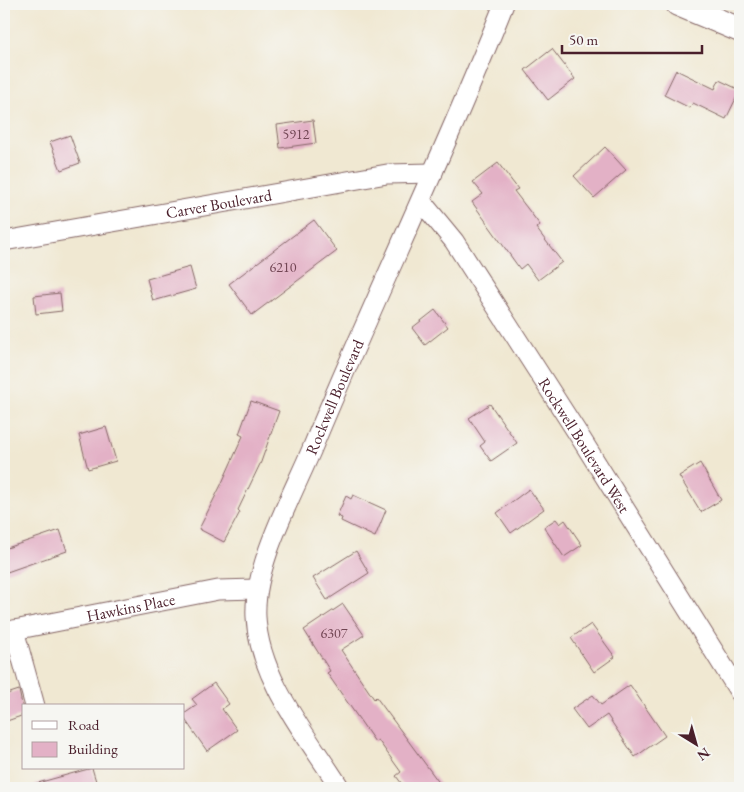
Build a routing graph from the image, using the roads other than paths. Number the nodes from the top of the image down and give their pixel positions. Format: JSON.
{"nodes":[{"id":1,"x":504,"y":4,"type":"edge"},
{"id":2,"x":678,"y":4,"type":"edge"},
{"id":3,"x":740,"y":30,"type":"edge"},
{"id":4,"x":433,"y":173,"type":"junction"},
{"id":5,"x":421,"y":201,"type":"junction"},
{"id":6,"x":4,"y":241,"type":"edge"},
{"id":7,"x":257,"y":589,"type":"junction"},
{"id":8,"x":9,"y":631,"type":"edge"},
{"id":9,"x":740,"y":694,"type":"edge"},
{"id":10,"x":34,"y":704,"type":"edge"},
{"id":11,"x":340,"y":788,"type":"edge"}],
"edges":[{"from":1,"to":4,"type":"street","name":"Rockwell Boulevard"},
{"from":2,"to":3,"type":"main road"},
{"from":4,"to":5,"type":"street","name":"Rockwell Boulevard"},
{"from":4,"to":6,"type":"street","name":"Carver Boulevard"},
{"from":5,"to":7,"type":"street","name":"Rockwell Boulevard"},
{"from":5,"to":9,"type":"street","name":"Rockwell Boulevard West"},
{"from":7,"to":8,"type":"street","name":"Hawkins Place"},
{"from":7,"to":11,"type":"street","name":"Rockwell Boulevard"},
{"from":8,"to":10,"type":"street"}]}
